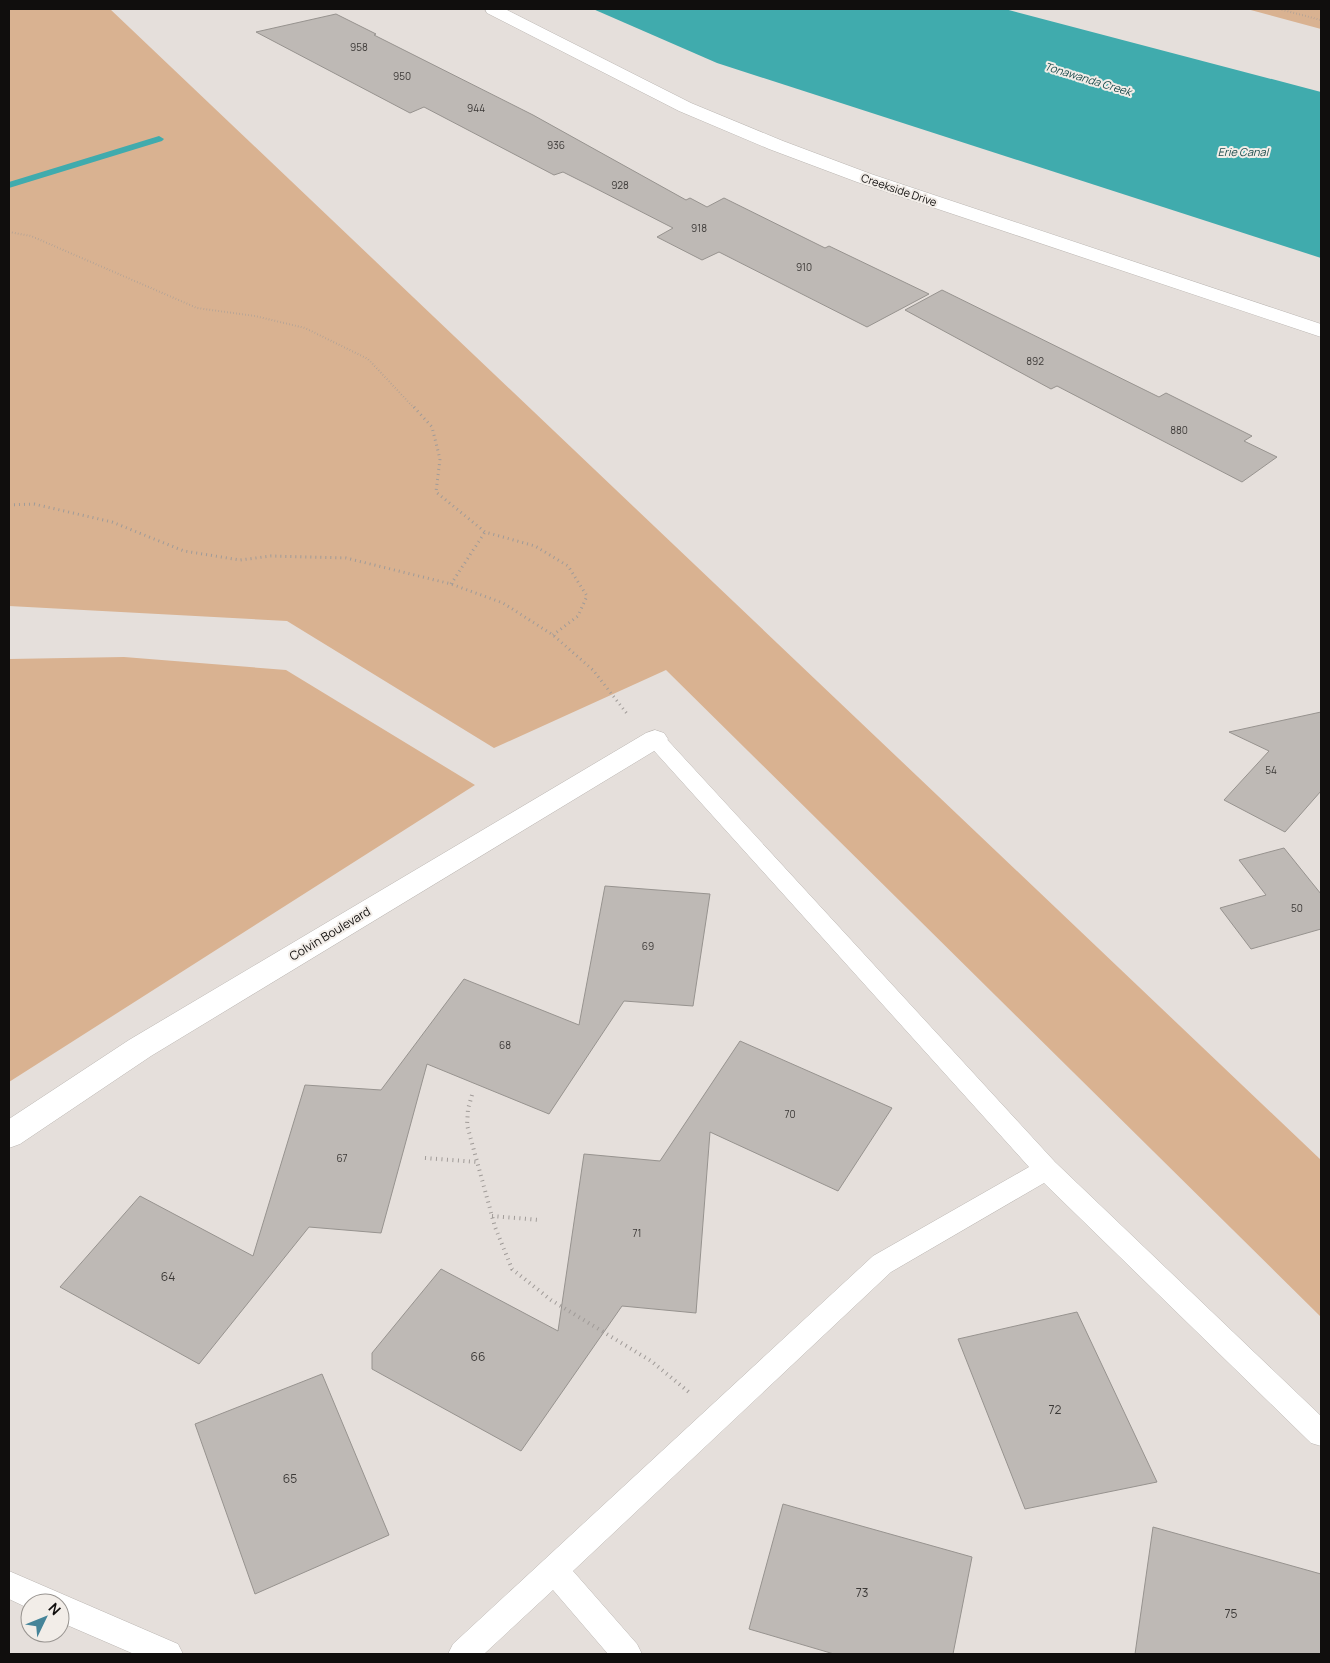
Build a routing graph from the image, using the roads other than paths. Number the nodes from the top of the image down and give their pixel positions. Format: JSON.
{"nodes":[{"id":1,"x":493,"y":9,"type":"edge"},
{"id":2,"x":1321,"y":332,"type":"edge"},
{"id":3,"x":655,"y":739,"type":"joint"},
{"id":4,"x":9,"y":1135,"type":"edge"},
{"id":5,"x":1046,"y":1169,"type":"junction"},
{"id":6,"x":1321,"y":1434,"type":"edge"},
{"id":7,"x":554,"y":1570,"type":"junction"},
{"id":8,"x":9,"y":1586,"type":"edge"},
{"id":9,"x":25,"y":1593,"type":"edge"},
{"id":10,"x":70,"y":1612,"type":"edge"},
{"id":11,"x":168,"y":1654,"type":"edge"},
{"id":12,"x":463,"y":1654,"type":"edge"},
{"id":13,"x":627,"y":1654,"type":"edge"}],
"edges":[{"from":1,"to":2,"type":"street","name":"Creekside Drive"},
{"from":3,"to":4,"type":"street","name":"Colvin Boulevard"},
{"from":3,"to":5,"type":"lane"},
{"from":5,"to":6,"type":"lane"},
{"from":5,"to":7,"type":"lane"},
{"from":7,"to":12,"type":"lane"},
{"from":7,"to":13,"type":"lane"},
{"from":8,"to":9,"type":"lane"},
{"from":10,"to":11,"type":"lane"}]}
